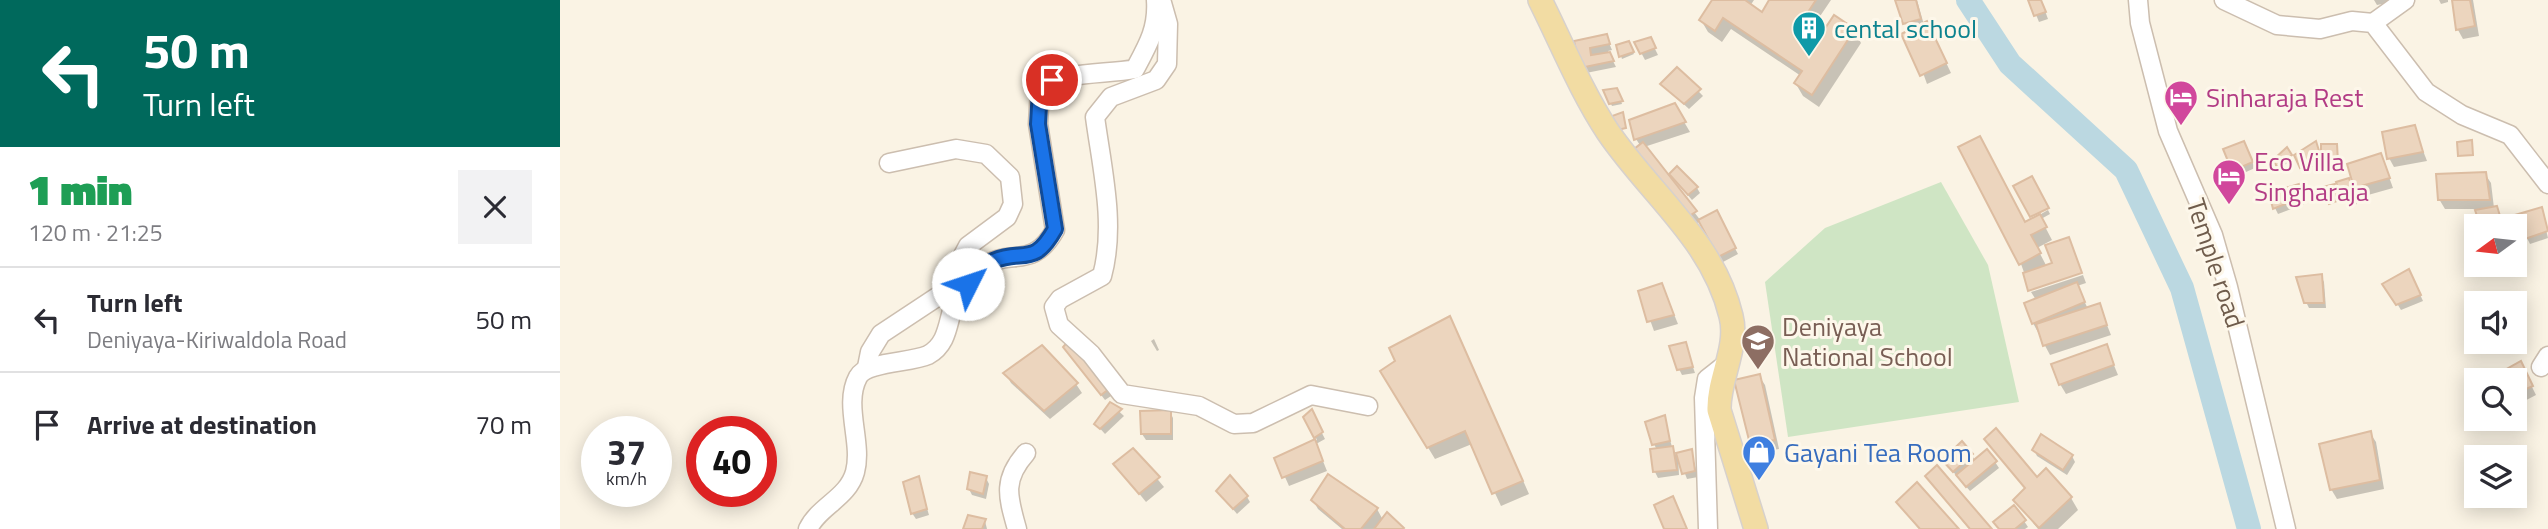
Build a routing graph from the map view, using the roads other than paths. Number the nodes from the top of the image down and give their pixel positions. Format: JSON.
{"nodes":[{"id":1,"x":1158,"y":0,"type":"edge"},
{"id":2,"x":1540,"y":0,"type":"edge"},
{"id":3,"x":2138,"y":0,"type":"edge"},
{"id":4,"x":2224,"y":0,"type":"edge"},
{"id":5,"x":2405,"y":0,"type":"edge"},
{"id":6,"x":2373,"y":23,"type":"junction"},
{"id":7,"x":889,"y":163,"type":"dead end"},
{"id":8,"x":2548,"y":184,"type":"edge"},
{"id":9,"x":1726,"y":364,"type":"junction"},
{"id":10,"x":867,"y":368,"type":"junction"},
{"id":11,"x":1368,"y":406,"type":"dead end"},
{"id":12,"x":1026,"y":453,"type":"dead end"},
{"id":13,"x":808,"y":529,"type":"edge"},
{"id":14,"x":1017,"y":529,"type":"edge"},
{"id":15,"x":1709,"y":529,"type":"edge"},
{"id":16,"x":1756,"y":529,"type":"edge"},
{"id":17,"x":2286,"y":529,"type":"edge"}],
"edges":[{"from":1,"to":10,"type":"street"},
{"from":1,"to":11,"type":"street"},
{"from":2,"to":9,"type":"main road"},
{"from":3,"to":17,"type":"street","name":"Temple road"},
{"from":4,"to":6,"type":"street"},
{"from":5,"to":6,"type":"street"},
{"from":6,"to":8,"type":"street"},
{"from":7,"to":10,"type":"street"},
{"from":9,"to":15,"type":"street"},
{"from":9,"to":16,"type":"main road"},
{"from":10,"to":13,"type":"street"},
{"from":12,"to":14,"type":"street"}]}
